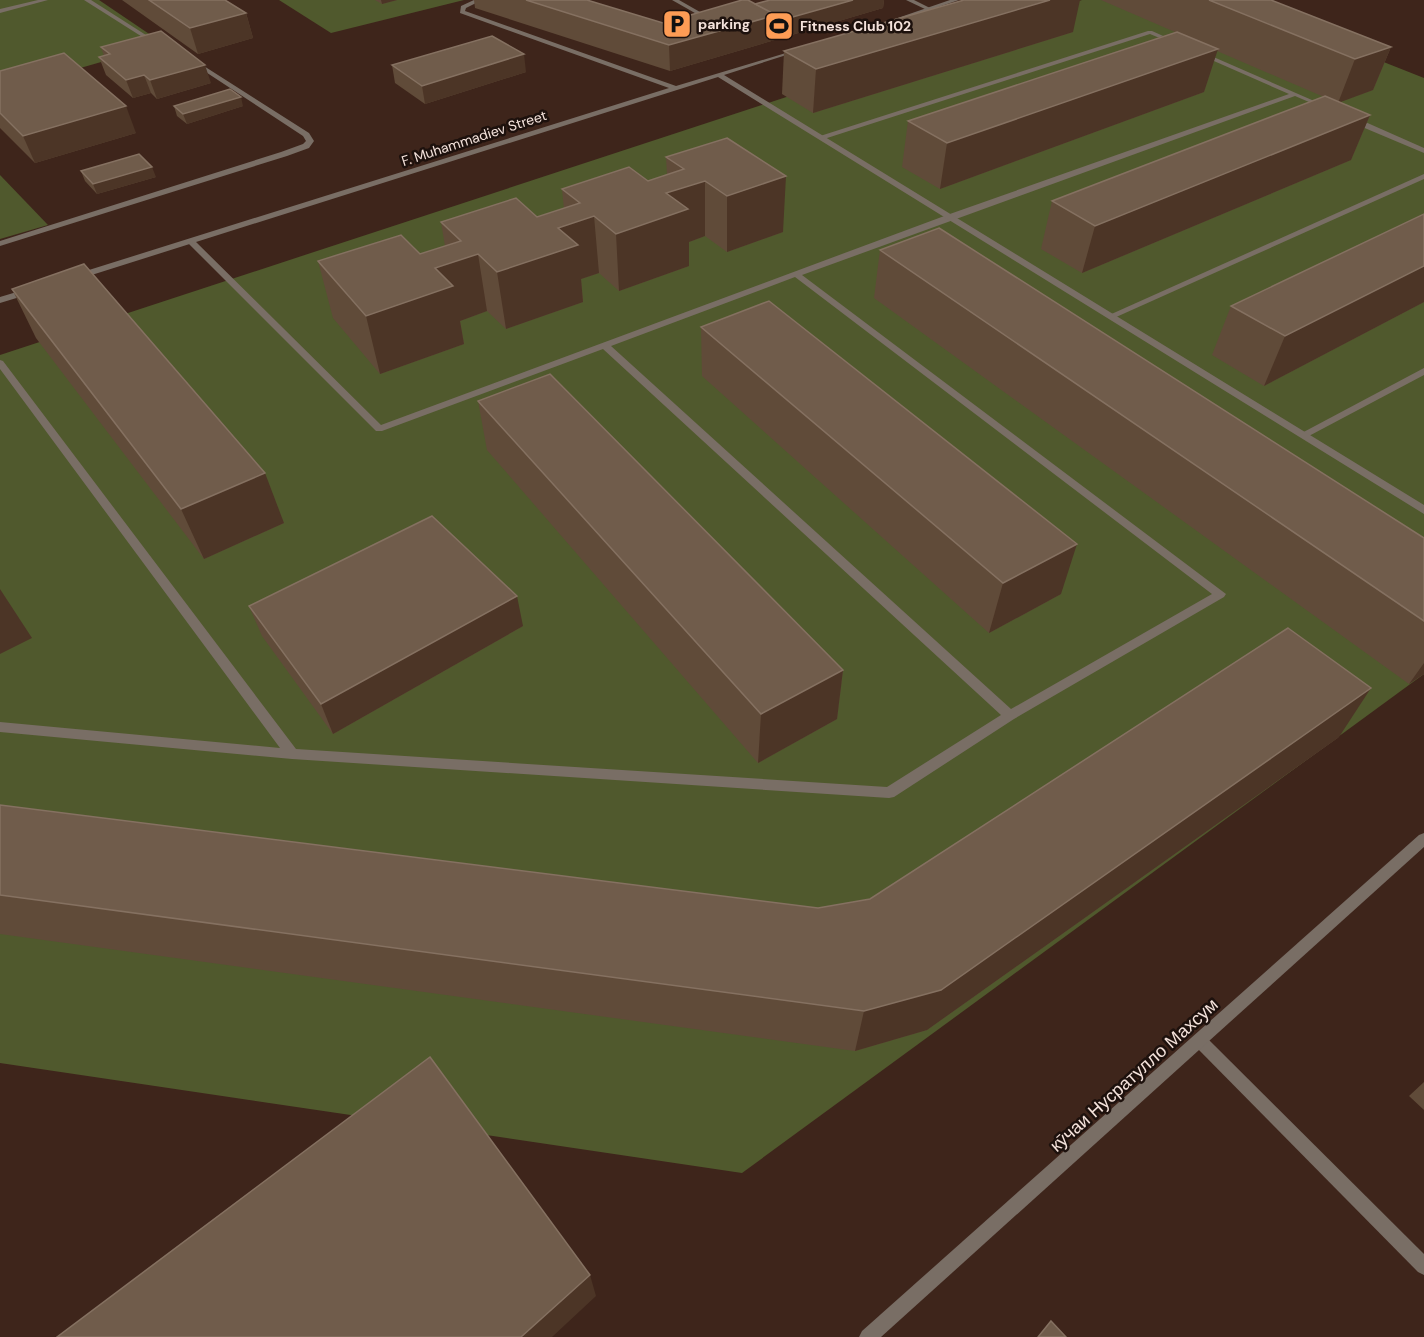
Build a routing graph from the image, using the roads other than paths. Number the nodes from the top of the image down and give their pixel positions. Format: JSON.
{"nodes":[{"id":1,"x":45,"y":0,"type":"edge"},
{"id":2,"x":87,"y":0,"type":"edge"},
{"id":3,"x":479,"y":0,"type":"edge"},
{"id":4,"x":675,"y":0,"type":"edge"},
{"id":5,"x":909,"y":0,"type":"edge"},
{"id":6,"x":956,"y":0,"type":"edge"},
{"id":7,"x":929,"y":9,"type":"junction"},
{"id":8,"x":0,"y":11,"type":"edge"},
{"id":9,"x":722,"y":17,"type":"edge"},
{"id":10,"x":711,"y":20,"type":"junction"},
{"id":11,"x":701,"y":22,"type":"edge"},
{"id":12,"x":884,"y":23,"type":"edge"},
{"id":13,"x":1181,"y":45,"type":"edge"},
{"id":14,"x":165,"y":47,"type":"edge"},
{"id":15,"x":807,"y":47,"type":"edge"},
{"id":16,"x":1191,"y":50,"type":"edge"},
{"id":17,"x":187,"y":57,"type":"edge"},
{"id":18,"x":718,"y":74,"type":"junction"},
{"id":19,"x":675,"y":88,"type":"junction"},
{"id":20,"x":1294,"y":94,"type":"junction"},
{"id":21,"x":821,"y":137,"type":"junction"},
{"id":22,"x":1424,"y":151,"type":"edge"},
{"id":23,"x":1424,"y":176,"type":"edge"},
{"id":24,"x":950,"y":217,"type":"junction"},
{"id":25,"x":191,"y":242,"type":"junction"},
{"id":26,"x":0,"y":244,"type":"edge"},
{"id":27,"x":796,"y":274,"type":"junction"},
{"id":28,"x":67,"y":280,"type":"edge"},
{"id":29,"x":34,"y":290,"type":"edge"},
{"id":30,"x":0,"y":300,"type":"edge"},
{"id":31,"x":1111,"y":316,"type":"junction"},
{"id":32,"x":604,"y":345,"type":"junction"},
{"id":33,"x":0,"y":363,"type":"edge"},
{"id":34,"x":1424,"y":371,"type":"edge"},
{"id":35,"x":1303,"y":435,"type":"junction"},
{"id":36,"x":1424,"y":510,"type":"edge"},
{"id":37,"x":1010,"y":716,"type":"junction"},
{"id":38,"x":0,"y":727,"type":"edge"},
{"id":39,"x":292,"y":754,"type":"junction"},
{"id":40,"x":1424,"y":839,"type":"edge"},
{"id":41,"x":1201,"y":1042,"type":"junction"},
{"id":42,"x":1424,"y":1266,"type":"edge"},
{"id":43,"x":868,"y":1337,"type":"edge"}],
"edges":[{"from":1,"to":8,"type":"street"},
{"from":2,"to":14,"type":"street"},
{"from":3,"to":19,"type":"street"},
{"from":4,"to":10,"type":"street"},
{"from":5,"to":7,"type":"street"},
{"from":6,"to":7,"type":"street"},
{"from":7,"to":12,"type":"street"},
{"from":9,"to":10,"type":"street"},
{"from":10,"to":11,"type":"street"},
{"from":13,"to":21,"type":"street"},
{"from":15,"to":18,"type":"street","name":"F. Muhammadiev Street"},
{"from":16,"to":20,"type":"street"},
{"from":17,"to":26,"type":"street"},
{"from":18,"to":19,"type":"street","name":"F. Muhammadiev Street"},
{"from":18,"to":21,"type":"street"},
{"from":19,"to":25,"type":"street","name":"F. Muhammadiev Street"},
{"from":20,"to":22,"type":"street"},
{"from":20,"to":24,"type":"street"},
{"from":21,"to":24,"type":"street"},
{"from":23,"to":31,"type":"street"},
{"from":24,"to":27,"type":"street"},
{"from":24,"to":31,"type":"street"},
{"from":25,"to":28,"type":"street","name":"F. Muhammadiev Street"},
{"from":25,"to":32,"type":"street"},
{"from":27,"to":32,"type":"street"},
{"from":27,"to":37,"type":"street"},
{"from":29,"to":30,"type":"street"},
{"from":31,"to":35,"type":"street"},
{"from":32,"to":37,"type":"street"},
{"from":33,"to":39,"type":"street"},
{"from":34,"to":35,"type":"street"},
{"from":35,"to":36,"type":"street"},
{"from":37,"to":39,"type":"street"},
{"from":38,"to":39,"type":"street"},
{"from":40,"to":41,"type":"street","name":"кӯчаи Нусратулло Махсум"},
{"from":41,"to":42,"type":"street"},
{"from":41,"to":43,"type":"street","name":"кӯчаи Нусратулло Махсум"}]}
